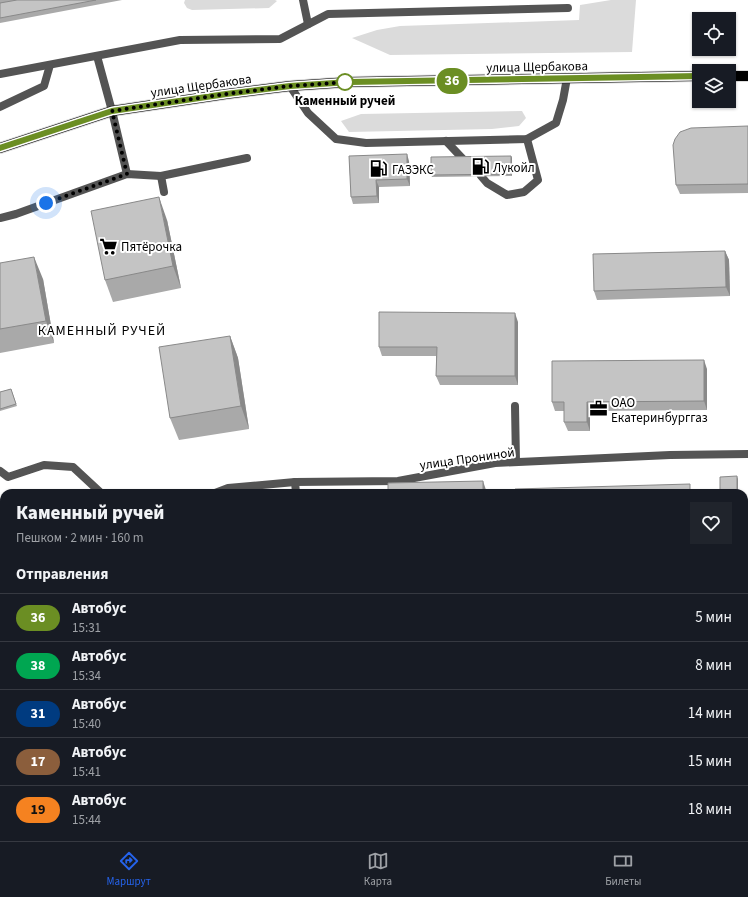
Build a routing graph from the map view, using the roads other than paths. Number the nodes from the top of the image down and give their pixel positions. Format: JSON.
{"nodes":[{"id":1,"x":303,"y":0,"type":"edge"},
{"id":2,"x":568,"y":8,"type":"dead end"},
{"id":3,"x":308,"y":24,"type":"junction"},
{"id":4,"x":97,"y":56,"type":"junction"},
{"id":5,"x":50,"y":65,"type":"junction"},
{"id":6,"x":0,"y":74,"type":"edge"},
{"id":7,"x":692,"y":76,"type":"edge"},
{"id":8,"x":736,"y":76,"type":"edge"},
{"id":9,"x":748,"y":76,"type":"edge"},
{"id":10,"x":567,"y":78,"type":"junction"},
{"id":11,"x":290,"y":86,"type":"junction"},
{"id":12,"x":0,"y":107,"type":"edge"},
{"id":13,"x":112,"y":111,"type":"junction"},
{"id":14,"x":527,"y":139,"type":"junction"},
{"id":15,"x":446,"y":141,"type":"junction"},
{"id":16,"x":0,"y":148,"type":"edge"},
{"id":17,"x":247,"y":158,"type":"dead end"},
{"id":18,"x":463,"y":159,"type":"edge"},
{"id":19,"x":127,"y":174,"type":"junction"},
{"id":20,"x":161,"y":176,"type":"junction"},
{"id":21,"x":481,"y":176,"type":"edge"},
{"id":22,"x":164,"y":192,"type":"dead end"},
{"id":23,"x":0,"y":218,"type":"edge"},
{"id":24,"x":515,"y":406,"type":"dead end"},
{"id":25,"x":748,"y":454,"type":"edge"},
{"id":26,"x":516,"y":462,"type":"junction"},
{"id":27,"x":0,"y":471,"type":"edge"},
{"id":28,"x":295,"y":482,"type":"junction"},
{"id":29,"x":97,"y":489,"type":"edge"},
{"id":30,"x":225,"y":489,"type":"edge"},
{"id":31,"x":296,"y":489,"type":"edge"}],
"edges":[{"from":1,"to":3,"type":"street"},
{"from":2,"to":3,"type":"street"},
{"from":3,"to":4,"type":"street"},
{"from":4,"to":5,"type":"street"},
{"from":4,"to":13,"type":"street"},
{"from":5,"to":6,"type":"street"},
{"from":5,"to":12,"type":"street"},
{"from":7,"to":10,"type":"main road","name":"улица Щербакова"},
{"from":8,"to":9,"type":"main road"},
{"from":10,"to":11,"type":"main road","name":"улица Щербакова"},
{"from":10,"to":14,"type":"street"},
{"from":11,"to":13,"type":"main road","name":"улица Щербакова"},
{"from":11,"to":15,"type":"street"},
{"from":13,"to":16,"type":"main road","name":"улица Щербакова"},
{"from":13,"to":19,"type":"street"},
{"from":14,"to":15,"type":"street"},
{"from":14,"to":21,"type":"street"},
{"from":15,"to":18,"type":"street"},
{"from":17,"to":20,"type":"street"},
{"from":19,"to":20,"type":"street"},
{"from":19,"to":23,"type":"street"},
{"from":20,"to":22,"type":"street"},
{"from":24,"to":26,"type":"street"},
{"from":25,"to":26,"type":"street","name":"улица Прониной"},
{"from":26,"to":28,"type":"street","name":"улица Прониной"},
{"from":27,"to":29,"type":"street"},
{"from":28,"to":30,"type":"street","name":"улица Прониной"},
{"from":28,"to":31,"type":"street"}]}
